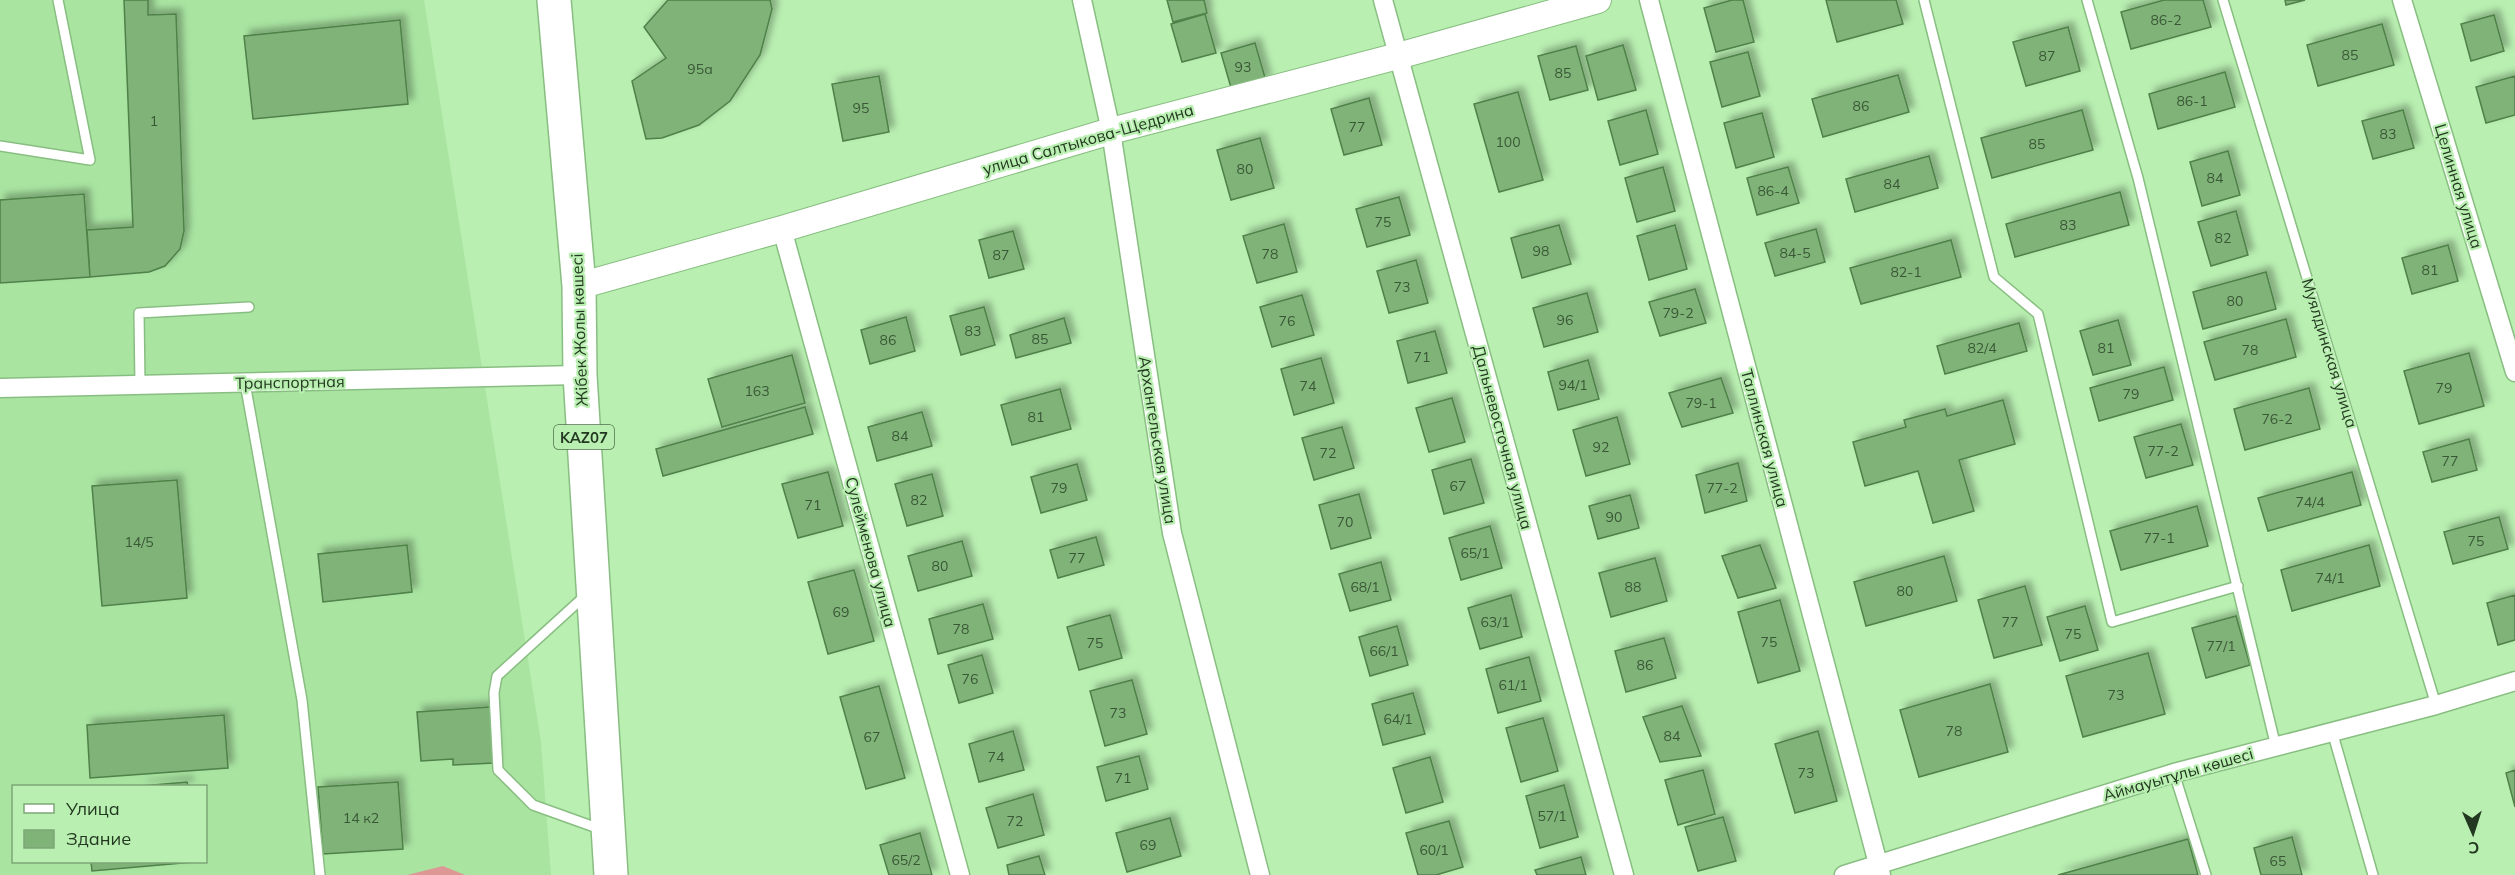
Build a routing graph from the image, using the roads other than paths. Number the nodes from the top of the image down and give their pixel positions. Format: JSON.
{"nodes":[{"id":1,"x":58,"y":0,"type":"edge"},
{"id":2,"x":1082,"y":0,"type":"edge"},
{"id":3,"x":1383,"y":0,"type":"edge"},
{"id":4,"x":1598,"y":0,"type":"edge"},
{"id":5,"x":1649,"y":0,"type":"edge"},
{"id":6,"x":1924,"y":0,"type":"edge"},
{"id":7,"x":2087,"y":0,"type":"edge"},
{"id":8,"x":2223,"y":0,"type":"edge"},
{"id":9,"x":2402,"y":0,"type":"edge"},
{"id":10,"x":557,"y":2,"type":"edge"},
{"id":11,"x":1398,"y":56,"type":"junction"},
{"id":12,"x":1111,"y":131,"type":"junction"},
{"id":13,"x":0,"y":146,"type":"edge"},
{"id":14,"x":782,"y":229,"type":"junction"},
{"id":15,"x":579,"y":286,"type":"junction"},
{"id":16,"x":249,"y":307,"type":"dead end"},
{"id":17,"x":2515,"y":372,"type":"edge"},
{"id":18,"x":580,"y":375,"type":"junction"},
{"id":19,"x":245,"y":382,"type":"junction"},
{"id":20,"x":140,"y":385,"type":"junction"},
{"id":21,"x":0,"y":388,"type":"edge"},
{"id":22,"x":2238,"y":586,"type":"junction"},
{"id":23,"x":593,"y":588,"type":"junction"},
{"id":24,"x":2515,"y":681,"type":"edge"},
{"id":25,"x":2436,"y":705,"type":"junction"},
{"id":26,"x":2332,"y":731,"type":"junction"},
{"id":27,"x":2276,"y":747,"type":"junction"},
{"id":28,"x":2174,"y":773,"type":"junction"},
{"id":29,"x":609,"y":832,"type":"junction"},
{"id":30,"x":1879,"y":869,"type":"edge"},
{"id":31,"x":320,"y":875,"type":"edge"},
{"id":32,"x":611,"y":875,"type":"edge"},
{"id":33,"x":960,"y":875,"type":"edge"},
{"id":34,"x":1260,"y":875,"type":"edge"},
{"id":35,"x":1624,"y":875,"type":"edge"},
{"id":36,"x":1844,"y":875,"type":"edge"},
{"id":37,"x":2206,"y":875,"type":"edge"},
{"id":38,"x":2373,"y":875,"type":"edge"}],
"edges":[{"from":1,"to":13,"type":"lane"},
{"from":2,"to":12,"type":"street","name":"Архангельская улица"},
{"from":3,"to":11,"type":"street","name":"Дальневосточная улица"},
{"from":4,"to":11,"type":"street","name":"улица Салтыкова-Щедрина"},
{"from":5,"to":30,"type":"street","name":"Таллинская улица"},
{"from":6,"to":22,"type":"lane"},
{"from":7,"to":22,"type":"lane"},
{"from":8,"to":25,"type":"lane","name":"Муялдинская улица"},
{"from":9,"to":17,"type":"street","name":"Целинная улица"},
{"from":10,"to":15,"type":"highway","name":"Жібек Жолы көшесі","number":"KAZ07"},
{"from":11,"to":12,"type":"street","name":"улица Салтыкова-Щедрина"},
{"from":11,"to":35,"type":"street","name":"Дальневосточная улица"},
{"from":12,"to":14,"type":"street","name":"улица Салтыкова-Щедрина"},
{"from":12,"to":34,"type":"street","name":"Архангельская улица"},
{"from":14,"to":15,"type":"street","name":"улица Салтыкова-Щедрина"},
{"from":14,"to":33,"type":"street","name":"Сулейменова улица"},
{"from":15,"to":18,"type":"highway","name":"Жібек Жолы көшесі","number":"KAZ07"},
{"from":16,"to":20,"type":"lane"},
{"from":18,"to":19,"type":"street","name":"Транспортная"},
{"from":18,"to":23,"type":"highway","name":"Жібек Жолы көшесі","number":"KAZ07"},
{"from":19,"to":20,"type":"street","name":"Транспортная"},
{"from":19,"to":31,"type":"lane"},
{"from":20,"to":21,"type":"street","name":"Транспортная"},
{"from":22,"to":27,"type":"lane"},
{"from":23,"to":29,"type":"highway","name":"Жібек Жолы көшесі","number":"KAZ07"},
{"from":23,"to":29,"type":"lane"},
{"from":24,"to":25,"type":"street","name":"Аймауытұлы көшесі"},
{"from":25,"to":26,"type":"street","name":"Аймауытұлы көшесі"},
{"from":26,"to":27,"type":"street","name":"Аймауытұлы көшесі"},
{"from":26,"to":38,"type":"lane"},
{"from":27,"to":28,"type":"street","name":"Аймауытұлы көшесі"},
{"from":28,"to":30,"type":"street","name":"Аймауытұлы көшесі"},
{"from":28,"to":37,"type":"lane"},
{"from":29,"to":32,"type":"highway","name":"Жібек Жолы көшесі","number":"KAZ07"},
{"from":30,"to":36,"type":"street","name":"Аймауытұлы көшесі"}]}
